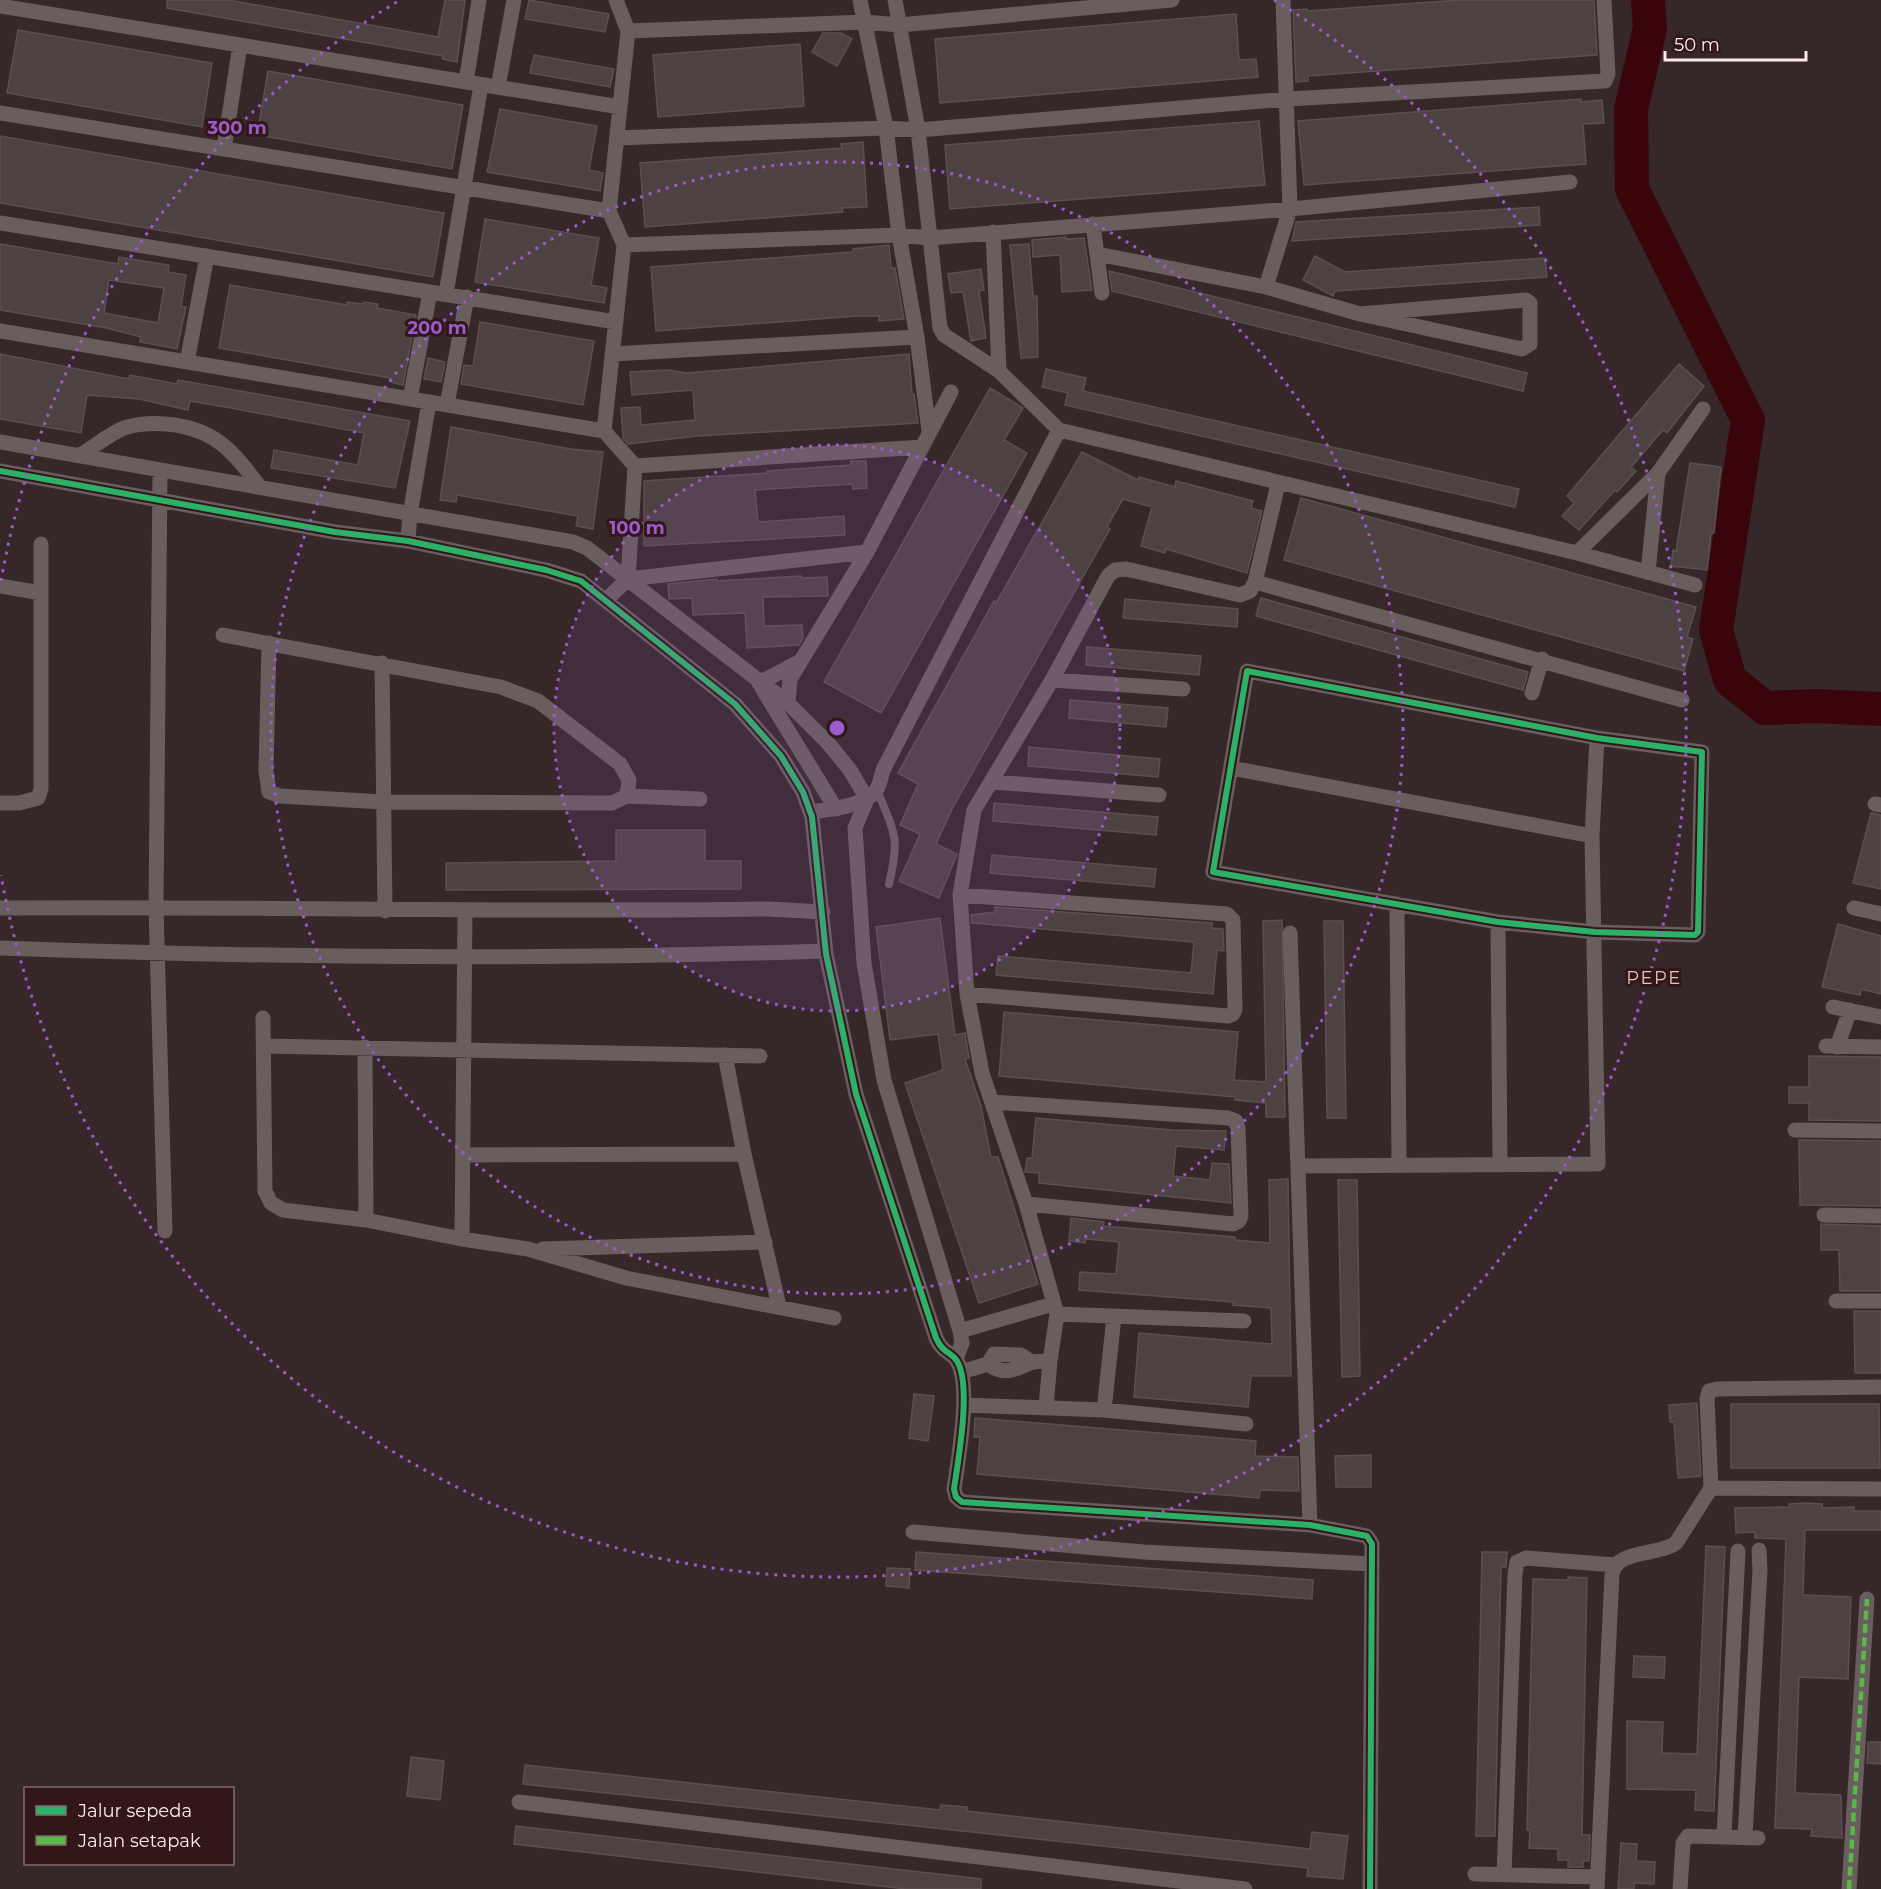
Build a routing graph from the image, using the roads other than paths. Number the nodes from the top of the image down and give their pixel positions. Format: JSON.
{"nodes":[{"id":1,"x":479,"y":0,"type":"edge"},
{"id":2,"x":514,"y":0,"type":"edge"},
{"id":3,"x":616,"y":0,"type":"edge"},
{"id":4,"x":860,"y":0,"type":"edge"},
{"id":5,"x":895,"y":0,"type":"edge"},
{"id":6,"x":1172,"y":0,"type":"edge"},
{"id":7,"x":1283,"y":0,"type":"edge"},
{"id":8,"x":1604,"y":0,"type":"edge"},
{"id":9,"x":9,"y":5,"type":"edge"},
{"id":10,"x":865,"y":22,"type":"junction"},
{"id":11,"x":900,"y":25,"type":"junction"},
{"id":12,"x":628,"y":31,"type":"junction"},
{"id":13,"x":240,"y":45,"type":"junction"},
{"id":14,"x":473,"y":83,"type":"junction"},
{"id":15,"x":498,"y":87,"type":"junction"},
{"id":16,"x":1288,"y":99,"type":"junction"},
{"id":17,"x":620,"y":107,"type":"junction"},
{"id":18,"x":0,"y":113,"type":"edge"},
{"id":19,"x":886,"y":128,"type":"junction"},
{"id":20,"x":918,"y":130,"type":"junction"},
{"id":21,"x":617,"y":138,"type":"junction"},
{"id":22,"x":224,"y":149,"type":"junction"},
{"id":23,"x":1570,"y":182,"type":"dead end"},
{"id":24,"x":465,"y":188,"type":"junction"},
{"id":25,"x":1290,"y":209,"type":"junction"},
{"id":26,"x":609,"y":211,"type":"junction"},
{"id":27,"x":0,"y":223,"type":"edge"},
{"id":28,"x":1093,"y":224,"type":"junction"},
{"id":29,"x":993,"y":232,"type":"junction"},
{"id":30,"x":898,"y":235,"type":"junction"},
{"id":31,"x":930,"y":238,"type":"junction"},
{"id":32,"x":624,"y":245,"type":"junction"},
{"id":33,"x":1097,"y":254,"type":"junction"},
{"id":34,"x":207,"y":256,"type":"junction"},
{"id":35,"x":1266,"y":287,"type":"junction"},
{"id":36,"x":430,"y":291,"type":"junction"},
{"id":37,"x":1102,"y":293,"type":"dead end"},
{"id":38,"x":446,"y":294,"type":"junction"},
{"id":39,"x":467,"y":297,"type":"junction"},
{"id":40,"x":1360,"y":314,"type":"junction"},
{"id":41,"x":616,"y":322,"type":"junction"},
{"id":42,"x":0,"y":331,"type":"edge"},
{"id":43,"x":917,"y":337,"type":"junction"},
{"id":44,"x":612,"y":354,"type":"junction"},
{"id":45,"x":188,"y":362,"type":"junction"},
{"id":46,"x":999,"y":371,"type":"junction"},
{"id":47,"x":951,"y":392,"type":"dead end"},
{"id":48,"x":410,"y":399,"type":"junction"},
{"id":49,"x":429,"y":402,"type":"junction"},
{"id":50,"x":447,"y":405,"type":"junction"},
{"id":51,"x":1703,"y":409,"type":"dead end"},
{"id":52,"x":1059,"y":430,"type":"junction"},
{"id":53,"x":604,"y":431,"type":"junction"},
{"id":54,"x":929,"y":431,"type":"junction"},
{"id":55,"x":0,"y":442,"type":"edge"},
{"id":56,"x":922,"y":447,"type":"junction"},
{"id":57,"x":80,"y":455,"type":"junction"},
{"id":58,"x":635,"y":466,"type":"junction"},
{"id":59,"x":0,"y":471,"type":"edge"},
{"id":60,"x":160,"y":471,"type":"junction"},
{"id":61,"x":1658,"y":473,"type":"junction"},
{"id":62,"x":1278,"y":484,"type":"junction"},
{"id":63,"x":259,"y":486,"type":"junction"},
{"id":64,"x":158,"y":499,"type":"junction"},
{"id":65,"x":410,"y":515,"type":"junction"},
{"id":66,"x":408,"y":541,"type":"junction"},
{"id":67,"x":41,"y":544,"type":"dead end"},
{"id":68,"x":867,"y":552,"type":"junction"},
{"id":69,"x":1577,"y":553,"type":"junction"},
{"id":70,"x":1648,"y":572,"type":"junction"},
{"id":71,"x":628,"y":579,"type":"junction"},
{"id":72,"x":1255,"y":582,"type":"junction"},
{"id":73,"x":1695,"y":585,"type":"dead end"},
{"id":74,"x":0,"y":586,"type":"edge"},
{"id":75,"x":41,"y":593,"type":"junction"},
{"id":76,"x":607,"y":599,"type":"junction"},
{"id":77,"x":223,"y":634,"type":"dead end"},
{"id":78,"x":269,"y":643,"type":"junction"},
{"id":79,"x":1542,"y":659,"type":"junction"},
{"id":80,"x":801,"y":661,"type":"junction"},
{"id":81,"x":382,"y":663,"type":"junction"},
{"id":82,"x":1052,"y":680,"type":"junction"},
{"id":83,"x":759,"y":683,"type":"junction"},
{"id":84,"x":1183,"y":689,"type":"dead end"},
{"id":85,"x":1533,"y":693,"type":"dead end"},
{"id":86,"x":1682,"y":700,"type":"dead end"},
{"id":87,"x":788,"y":703,"type":"junction"},
{"id":88,"x":1598,"y":738,"type":"junction"},
{"id":89,"x":1231,"y":768,"type":"junction"},
{"id":90,"x":993,"y":782,"type":"junction"},
{"id":91,"x":872,"y":795,"type":"junction"},
{"id":92,"x":1160,"y":795,"type":"dead end"},
{"id":93,"x":627,"y":796,"type":"junction"},
{"id":94,"x":699,"y":799,"type":"dead end"},
{"id":95,"x":383,"y":802,"type":"junction"},
{"id":96,"x":0,"y":803,"type":"edge"},
{"id":97,"x":836,"y":809,"type":"junction"},
{"id":98,"x":810,"y":812,"type":"junction"},
{"id":99,"x":1592,"y":836,"type":"junction"},
{"id":100,"x":889,"y":884,"type":"dead end"},
{"id":101,"x":960,"y":895,"type":"junction"},
{"id":102,"x":1396,"y":904,"type":"junction"},
{"id":103,"x":156,"y":907,"type":"junction"},
{"id":104,"x":0,"y":908,"type":"edge"},
{"id":105,"x":1854,"y":908,"type":"dead end"},
{"id":106,"x":385,"y":911,"type":"junction"},
{"id":107,"x":465,"y":911,"type":"junction"},
{"id":108,"x":823,"y":912,"type":"junction"},
{"id":109,"x":1881,"y":914,"type":"edge"},
{"id":110,"x":1498,"y":922,"type":"junction"},
{"id":111,"x":1595,"y":932,"type":"junction"},
{"id":112,"x":1290,"y":933,"type":"dead end"},
{"id":113,"x":0,"y":948,"type":"edge"},
{"id":114,"x":826,"y":951,"type":"junction"},
{"id":115,"x":159,"y":954,"type":"junction"},
{"id":116,"x":465,"y":958,"type":"junction"},
{"id":117,"x":967,"y":994,"type":"junction"},
{"id":118,"x":1833,"y":1007,"type":"dead end"},
{"id":119,"x":1850,"y":1010,"type":"junction"},
{"id":120,"x":1881,"y":1017,"type":"edge"},
{"id":121,"x":263,"y":1018,"type":"dead end"},
{"id":122,"x":264,"y":1046,"type":"junction"},
{"id":123,"x":365,"y":1047,"type":"junction"},
{"id":124,"x":1881,"y":1047,"type":"edge"},
{"id":125,"x":464,"y":1049,"type":"junction"},
{"id":126,"x":725,"y":1055,"type":"junction"},
{"id":127,"x":760,"y":1056,"type":"dead end"},
{"id":128,"x":993,"y":1102,"type":"junction"},
{"id":129,"x":1795,"y":1130,"type":"dead end"},
{"id":130,"x":1881,"y":1131,"type":"edge"},
{"id":131,"x":744,"y":1154,"type":"junction"},
{"id":132,"x":463,"y":1155,"type":"junction"},
{"id":133,"x":1399,"y":1165,"type":"junction"},
{"id":134,"x":1500,"y":1165,"type":"junction"},
{"id":135,"x":1298,"y":1166,"type":"junction"},
{"id":136,"x":1026,"y":1204,"type":"junction"},
{"id":137,"x":1824,"y":1215,"type":"dead end"},
{"id":138,"x":1881,"y":1216,"type":"edge"},
{"id":139,"x":366,"y":1221,"type":"junction"},
{"id":140,"x":165,"y":1232,"type":"dead end"},
{"id":141,"x":462,"y":1239,"type":"junction"},
{"id":142,"x":765,"y":1242,"type":"junction"},
{"id":143,"x":528,"y":1249,"type":"junction"},
{"id":144,"x":1836,"y":1301,"type":"dead end"},
{"id":145,"x":1881,"y":1301,"type":"edge"},
{"id":146,"x":779,"y":1306,"type":"junction"},
{"id":147,"x":1055,"y":1309,"type":"junction"},
{"id":148,"x":1114,"y":1317,"type":"junction"},
{"id":149,"x":834,"y":1318,"type":"dead end"},
{"id":150,"x":1244,"y":1321,"type":"dead end"},
{"id":151,"x":960,"y":1331,"type":"junction"},
{"id":152,"x":1050,"y":1361,"type":"junction"},
{"id":153,"x":959,"y":1366,"type":"junction"},
{"id":154,"x":1881,"y":1387,"type":"edge"},
{"id":155,"x":964,"y":1405,"type":"junction"},
{"id":156,"x":1046,"y":1407,"type":"junction"},
{"id":157,"x":1104,"y":1410,"type":"junction"},
{"id":158,"x":1246,"y":1424,"type":"dead end"},
{"id":159,"x":1711,"y":1488,"type":"junction"},
{"id":160,"x":1881,"y":1489,"type":"edge"},
{"id":161,"x":1310,"y":1525,"type":"junction"},
{"id":162,"x":913,"y":1532,"type":"dead end"},
{"id":163,"x":1759,"y":1550,"type":"dead end"},
{"id":164,"x":1738,"y":1551,"type":"dead end"},
{"id":165,"x":1372,"y":1564,"type":"junction"},
{"id":166,"x":1615,"y":1565,"type":"junction"},
{"id":167,"x":1739,"y":1569,"type":"junction"},
{"id":168,"x":1760,"y":1570,"type":"junction"},
{"id":169,"x":1867,"y":1599,"type":"dead end"},
{"id":170,"x":519,"y":1802,"type":"dead end"},
{"id":171,"x":1724,"y":1835,"type":"junction"},
{"id":172,"x":1475,"y":1874,"type":"dead end"},
{"id":173,"x":1504,"y":1875,"type":"junction"},
{"id":174,"x":1597,"y":1883,"type":"edge"},
{"id":175,"x":1245,"y":1889,"type":"edge"},
{"id":176,"x":1370,"y":1889,"type":"edge"},
{"id":177,"x":1680,"y":1889,"type":"edge"},
{"id":178,"x":1849,"y":1889,"type":"edge"}],
"edges":[{"from":1,"to":14,"type":"street"},
{"from":2,"to":15,"type":"street"},
{"from":3,"to":12,"type":"street"},
{"from":4,"to":10,"type":"street"},
{"from":5,"to":11,"type":"street"},
{"from":6,"to":11,"type":"street"},
{"from":7,"to":16,"type":"street"},
{"from":8,"to":16,"type":"street"},
{"from":9,"to":13,"type":"street"},
{"from":10,"to":11,"type":"street"},
{"from":10,"to":12,"type":"street"},
{"from":10,"to":19,"type":"street"},
{"from":11,"to":20,"type":"street"},
{"from":12,"to":17,"type":"street"},
{"from":13,"to":14,"type":"street"},
{"from":13,"to":22,"type":"street"},
{"from":14,"to":15,"type":"street"},
{"from":14,"to":24,"type":"street"},
{"from":15,"to":17,"type":"street"},
{"from":16,"to":20,"type":"street"},
{"from":16,"to":25,"type":"street"},
{"from":17,"to":21,"type":"street"},
{"from":18,"to":22,"type":"street"},
{"from":19,"to":20,"type":"street"},
{"from":19,"to":21,"type":"street"},
{"from":19,"to":30,"type":"street"},
{"from":20,"to":31,"type":"street"},
{"from":21,"to":26,"type":"street"},
{"from":22,"to":24,"type":"street"},
{"from":23,"to":25,"type":"street"},
{"from":24,"to":26,"type":"street"},
{"from":24,"to":38,"type":"street"},
{"from":25,"to":28,"type":"street"},
{"from":25,"to":35,"type":"street"},
{"from":26,"to":32,"type":"street"},
{"from":27,"to":34,"type":"street"},
{"from":28,"to":29,"type":"street"},
{"from":28,"to":33,"type":"street"},
{"from":29,"to":31,"type":"street"},
{"from":29,"to":46,"type":"street"},
{"from":30,"to":31,"type":"street"},
{"from":30,"to":32,"type":"street"},
{"from":30,"to":43,"type":"street"},
{"from":31,"to":46,"type":"street"},
{"from":32,"to":41,"type":"street"},
{"from":33,"to":35,"type":"street"},
{"from":33,"to":37,"type":"street"},
{"from":34,"to":36,"type":"street"},
{"from":34,"to":45,"type":"street"},
{"from":35,"to":40,"type":"street"},
{"from":36,"to":38,"type":"street"},
{"from":36,"to":48,"type":"street"},
{"from":38,"to":39,"type":"street"},
{"from":39,"to":41,"type":"street"},
{"from":39,"to":50,"type":"street"},
{"from":40,"to":40,"type":"street"},
{"from":41,"to":44,"type":"street"},
{"from":42,"to":45,"type":"street"},
{"from":43,"to":44,"type":"street"},
{"from":43,"to":54,"type":"street"},
{"from":44,"to":53,"type":"street"},
{"from":45,"to":48,"type":"street"},
{"from":46,"to":52,"type":"street"},
{"from":47,"to":54,"type":"street"},
{"from":48,"to":49,"type":"street"},
{"from":49,"to":50,"type":"street"},
{"from":49,"to":65,"type":"street"},
{"from":50,"to":53,"type":"street"},
{"from":51,"to":61,"type":"street"},
{"from":52,"to":62,"type":"street"},
{"from":52,"to":91,"type":"street"},
{"from":53,"to":58,"type":"street"},
{"from":54,"to":56,"type":"street"},
{"from":55,"to":57,"type":"street"},
{"from":56,"to":58,"type":"street"},
{"from":56,"to":68,"type":"street"},
{"from":57,"to":60,"type":"street"},
{"from":57,"to":63,"type":"street"},
{"from":58,"to":71,"type":"street"},
{"from":59,"to":64,"type":"street"},
{"from":60,"to":63,"type":"street"},
{"from":60,"to":64,"type":"street"},
{"from":61,"to":69,"type":"street"},
{"from":61,"to":70,"type":"street"},
{"from":62,"to":69,"type":"street"},
{"from":62,"to":72,"type":"street"},
{"from":63,"to":65,"type":"street"},
{"from":64,"to":66,"type":"street"},
{"from":64,"to":103,"type":"street"},
{"from":65,"to":66,"type":"street"},
{"from":65,"to":71,"type":"street"},
{"from":66,"to":76,"type":"street"},
{"from":67,"to":75,"type":"street"},
{"from":68,"to":71,"type":"street"},
{"from":68,"to":80,"type":"street"},
{"from":69,"to":70,"type":"street"},
{"from":70,"to":73,"type":"street"},
{"from":71,"to":76,"type":"street"},
{"from":71,"to":83,"type":"street"},
{"from":72,"to":79,"type":"street"},
{"from":72,"to":82,"type":"street"},
{"from":74,"to":75,"type":"street"},
{"from":75,"to":96,"type":"street"},
{"from":76,"to":98,"type":"street"},
{"from":77,"to":78,"type":"street"},
{"from":78,"to":81,"type":"street"},
{"from":78,"to":95,"type":"street"},
{"from":79,"to":85,"type":"street"},
{"from":79,"to":86,"type":"street"},
{"from":80,"to":83,"type":"street"},
{"from":80,"to":87,"type":"street"},
{"from":81,"to":93,"type":"street"},
{"from":81,"to":95,"type":"street"},
{"from":82,"to":84,"type":"street"},
{"from":82,"to":90,"type":"street"},
{"from":83,"to":87,"type":"street"},
{"from":83,"to":97,"type":"street"},
{"from":87,"to":91,"type":"street"},
{"from":88,"to":89,"type":"street"},
{"from":88,"to":99,"type":"street"},
{"from":88,"to":111,"type":"street"},
{"from":89,"to":99,"type":"street"},
{"from":89,"to":102,"type":"street"},
{"from":90,"to":92,"type":"street"},
{"from":90,"to":101,"type":"street"},
{"from":91,"to":97,"type":"street"},
{"from":91,"to":100,"type":"lane"},
{"from":91,"to":151,"type":"street"},
{"from":93,"to":94,"type":"street"},
{"from":93,"to":95,"type":"street"},
{"from":95,"to":106,"type":"street"},
{"from":97,"to":98,"type":"street"},
{"from":98,"to":108,"type":"street"},
{"from":99,"to":111,"type":"street"},
{"from":101,"to":117,"type":"street"},
{"from":101,"to":117,"type":"street"},
{"from":102,"to":110,"type":"street"},
{"from":102,"to":133,"type":"street"},
{"from":103,"to":104,"type":"street"},
{"from":103,"to":106,"type":"street"},
{"from":103,"to":115,"type":"street"},
{"from":105,"to":109,"type":"street"},
{"from":106,"to":107,"type":"street"},
{"from":107,"to":108,"type":"street"},
{"from":107,"to":116,"type":"street"},
{"from":108,"to":114,"type":"street"},
{"from":110,"to":111,"type":"street"},
{"from":110,"to":134,"type":"street"},
{"from":111,"to":134,"type":"street"},
{"from":112,"to":135,"type":"street"},
{"from":113,"to":115,"type":"street"},
{"from":114,"to":116,"type":"street"},
{"from":114,"to":153,"type":"street"},
{"from":115,"to":116,"type":"street"},
{"from":115,"to":140,"type":"street"},
{"from":116,"to":125,"type":"street"},
{"from":117,"to":128,"type":"street"},
{"from":118,"to":119,"type":"street"},
{"from":119,"to":120,"type":"street"},
{"from":119,"to":124,"type":"street"},
{"from":121,"to":122,"type":"street"},
{"from":122,"to":123,"type":"street"},
{"from":122,"to":139,"type":"street"},
{"from":123,"to":125,"type":"street"},
{"from":123,"to":139,"type":"street"},
{"from":125,"to":126,"type":"street"},
{"from":125,"to":132,"type":"street"},
{"from":126,"to":127,"type":"street"},
{"from":126,"to":131,"type":"street"},
{"from":128,"to":136,"type":"street"},
{"from":128,"to":136,"type":"street"},
{"from":129,"to":130,"type":"street"},
{"from":131,"to":132,"type":"street"},
{"from":131,"to":142,"type":"street"},
{"from":132,"to":141,"type":"street"},
{"from":133,"to":134,"type":"street"},
{"from":133,"to":135,"type":"street"},
{"from":135,"to":161,"type":"street"},
{"from":136,"to":147,"type":"street"},
{"from":137,"to":138,"type":"street"},
{"from":139,"to":141,"type":"street"},
{"from":141,"to":143,"type":"street"},
{"from":142,"to":143,"type":"street"},
{"from":142,"to":146,"type":"street"},
{"from":143,"to":146,"type":"street"},
{"from":144,"to":145,"type":"street"},
{"from":146,"to":149,"type":"street"},
{"from":147,"to":148,"type":"street"},
{"from":147,"to":151,"type":"street"},
{"from":147,"to":152,"type":"street"},
{"from":148,"to":150,"type":"street"},
{"from":148,"to":157,"type":"street"},
{"from":151,"to":153,"type":"street"},
{"from":152,"to":153,"type":"street"},
{"from":152,"to":156,"type":"street"},
{"from":153,"to":155,"type":"street"},
{"from":154,"to":159,"type":"street"},
{"from":155,"to":156,"type":"street"},
{"from":155,"to":161,"type":"street"},
{"from":156,"to":157,"type":"street"},
{"from":157,"to":158,"type":"street"},
{"from":159,"to":160,"type":"street"},
{"from":159,"to":166,"type":"street"},
{"from":161,"to":165,"type":"street"},
{"from":162,"to":165,"type":"street"},
{"from":163,"to":168,"type":"street"},
{"from":164,"to":167,"type":"street"},
{"from":165,"to":176,"type":"street"},
{"from":166,"to":173,"type":"street"},
{"from":166,"to":174,"type":"street"},
{"from":167,"to":168,"type":"street"},
{"from":167,"to":171,"type":"street"},
{"from":168,"to":171,"type":"street"},
{"from":169,"to":178,"type":"street"},
{"from":170,"to":175,"type":"street"},
{"from":171,"to":177,"type":"street"},
{"from":172,"to":173,"type":"street"},
{"from":173,"to":174,"type":"street"}]}
